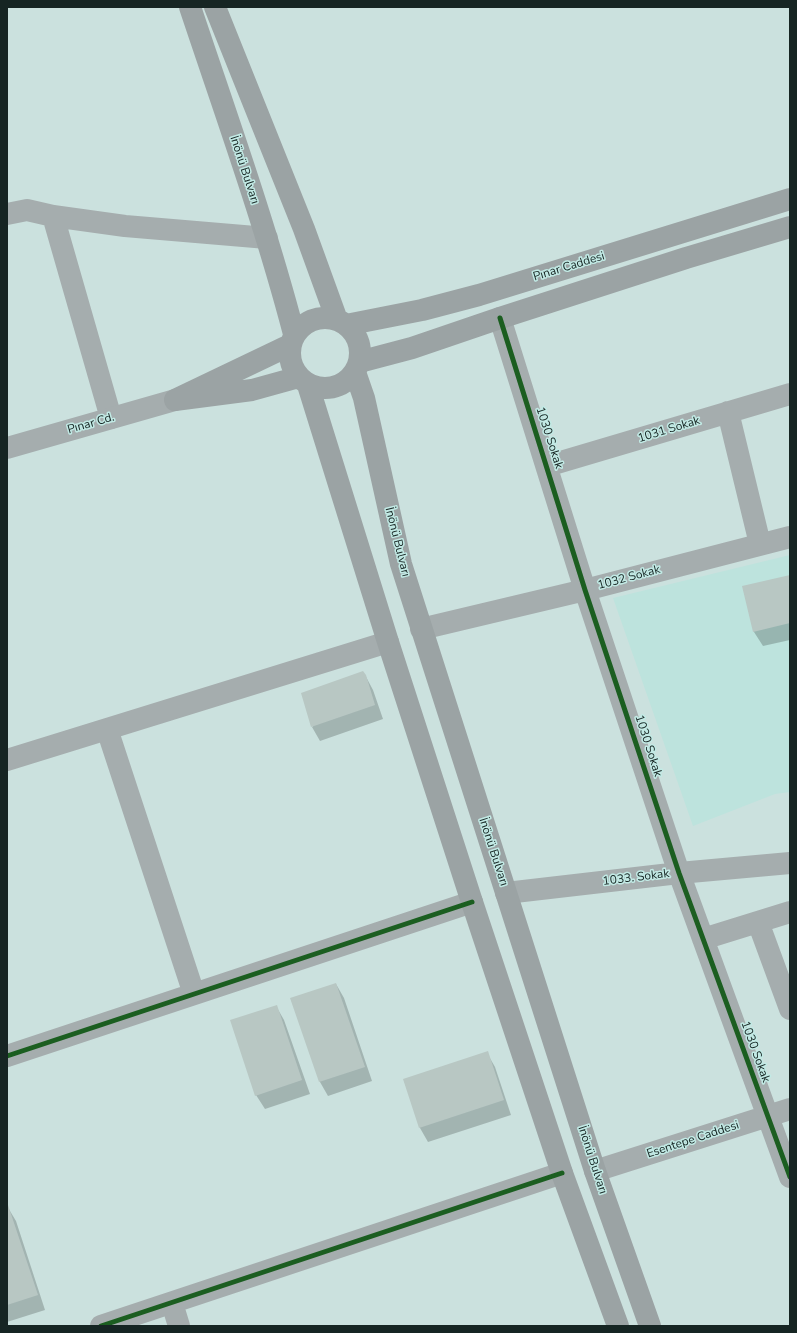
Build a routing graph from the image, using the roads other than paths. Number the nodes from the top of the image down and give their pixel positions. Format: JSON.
{"nodes":[{"id":1,"x":190,"y":7,"type":"edge"},
{"id":2,"x":215,"y":7,"type":"edge"},
{"id":3,"x":790,"y":198,"type":"edge"},
{"id":4,"x":7,"y":214,"type":"edge"},
{"id":5,"x":53,"y":216,"type":"junction"},
{"id":6,"x":790,"y":227,"type":"edge"},
{"id":7,"x":267,"y":238,"type":"junction"},
{"id":8,"x":500,"y":318,"type":"junction"},
{"id":9,"x":342,"y":322,"type":"junction"},
{"id":10,"x":292,"y":339,"type":"junction"},
{"id":11,"x":357,"y":367,"type":"junction"},
{"id":12,"x":303,"y":381,"type":"junction"},
{"id":13,"x":790,"y":394,"type":"edge"},
{"id":14,"x":175,"y":400,"type":"junction"},
{"id":15,"x":728,"y":412,"type":"junction"},
{"id":16,"x":112,"y":418,"type":"junction"},
{"id":17,"x":7,"y":448,"type":"edge"},
{"id":18,"x":547,"y":466,"type":"junction"},
{"id":19,"x":790,"y":537,"type":"edge"},
{"id":20,"x":760,"y":544,"type":"junction"},
{"id":21,"x":585,"y":590,"type":"junction"},
{"id":22,"x":421,"y":629,"type":"junction"},
{"id":23,"x":388,"y":642,"type":"junction"},
{"id":24,"x":107,"y":729,"type":"junction"},
{"id":25,"x":7,"y":760,"type":"edge"},
{"id":26,"x":790,"y":863,"type":"edge"},
{"id":27,"x":679,"y":873,"type":"junction"},
{"id":28,"x":506,"y":892,"type":"junction"},
{"id":29,"x":472,"y":902,"type":"junction"},
{"id":30,"x":790,"y":912,"type":"edge"},
{"id":31,"x":758,"y":922,"type":"junction"},
{"id":32,"x":704,"y":939,"type":"junction"},
{"id":33,"x":194,"y":994,"type":"junction"},
{"id":34,"x":790,"y":1009,"type":"edge"},
{"id":35,"x":7,"y":1056,"type":"edge"},
{"id":36,"x":790,"y":1109,"type":"edge"},
{"id":37,"x":768,"y":1116,"type":"junction"},
{"id":38,"x":595,"y":1171,"type":"junction"},
{"id":39,"x":562,"y":1173,"type":"junction"},
{"id":40,"x":790,"y":1176,"type":"edge"},
{"id":41,"x":172,"y":1303,"type":"junction"},
{"id":42,"x":101,"y":1326,"type":"edge"},
{"id":43,"x":179,"y":1326,"type":"edge"},
{"id":44,"x":618,"y":1326,"type":"edge"},
{"id":45,"x":650,"y":1326,"type":"edge"}],
"edges":[{"from":1,"to":7,"type":"main road","name":"İnönü Bulvarı"},
{"from":2,"to":9,"type":"main road"},
{"from":3,"to":9,"type":"main road","name":"Pınar Caddesi"},
{"from":4,"to":5,"type":"street"},
{"from":5,"to":7,"type":"street"},
{"from":5,"to":16,"type":"street"},
{"from":6,"to":8,"type":"main road"},
{"from":7,"to":10,"type":"main road","name":"İnönü Bulvarı"},
{"from":8,"to":11,"type":"main road"},
{"from":8,"to":18,"type":"street","name":"1030 Sokak"},
{"from":9,"to":10,"type":"main road"},
{"from":9,"to":11,"type":"main road"},
{"from":10,"to":12,"type":"main road"},
{"from":10,"to":14,"type":"main road"},
{"from":11,"to":12,"type":"main road"},
{"from":11,"to":22,"type":"main road","name":"İnönü Bulvarı"},
{"from":12,"to":14,"type":"main road"},
{"from":12,"to":23,"type":"main road"},
{"from":13,"to":15,"type":"street","name":"1031 Sokak"},
{"from":14,"to":16,"type":"street","name":"Pınar Cd."},
{"from":15,"to":18,"type":"street","name":"1031 Sokak"},
{"from":15,"to":20,"type":"street"},
{"from":16,"to":17,"type":"street","name":"Pınar Cd."},
{"from":18,"to":21,"type":"street","name":"1030 Sokak"},
{"from":19,"to":20,"type":"street","name":"1032 Sokak"},
{"from":20,"to":21,"type":"street","name":"1032 Sokak"},
{"from":21,"to":22,"type":"street","name":"1032 Sokak"},
{"from":21,"to":27,"type":"street","name":"1030 Sokak"},
{"from":22,"to":28,"type":"main road","name":"İnönü Bulvarı"},
{"from":23,"to":24,"type":"street"},
{"from":23,"to":29,"type":"main road"},
{"from":24,"to":25,"type":"street"},
{"from":24,"to":33,"type":"street"},
{"from":26,"to":27,"type":"street","name":"1033. Sokak"},
{"from":27,"to":28,"type":"street","name":"1033. Sokak"},
{"from":27,"to":32,"type":"street","name":"1030 Sokak"},
{"from":28,"to":29,"type":"main road"},
{"from":28,"to":38,"type":"main road","name":"İnönü Bulvarı"},
{"from":29,"to":33,"type":"street"},
{"from":29,"to":39,"type":"main road"},
{"from":30,"to":31,"type":"street"},
{"from":31,"to":32,"type":"street"},
{"from":31,"to":34,"type":"street"},
{"from":32,"to":37,"type":"street","name":"1030 Sokak"},
{"from":33,"to":35,"type":"street"},
{"from":36,"to":37,"type":"street","name":"Esentepe Caddesi"},
{"from":37,"to":38,"type":"street","name":"Esentepe Caddesi"},
{"from":37,"to":40,"type":"street","name":"1030 Sokak"},
{"from":38,"to":39,"type":"main road"},
{"from":38,"to":45,"type":"main road","name":"İnönü Bulvarı"},
{"from":39,"to":41,"type":"street"},
{"from":39,"to":44,"type":"main road"},
{"from":41,"to":42,"type":"street"},
{"from":41,"to":43,"type":"street"}]}
